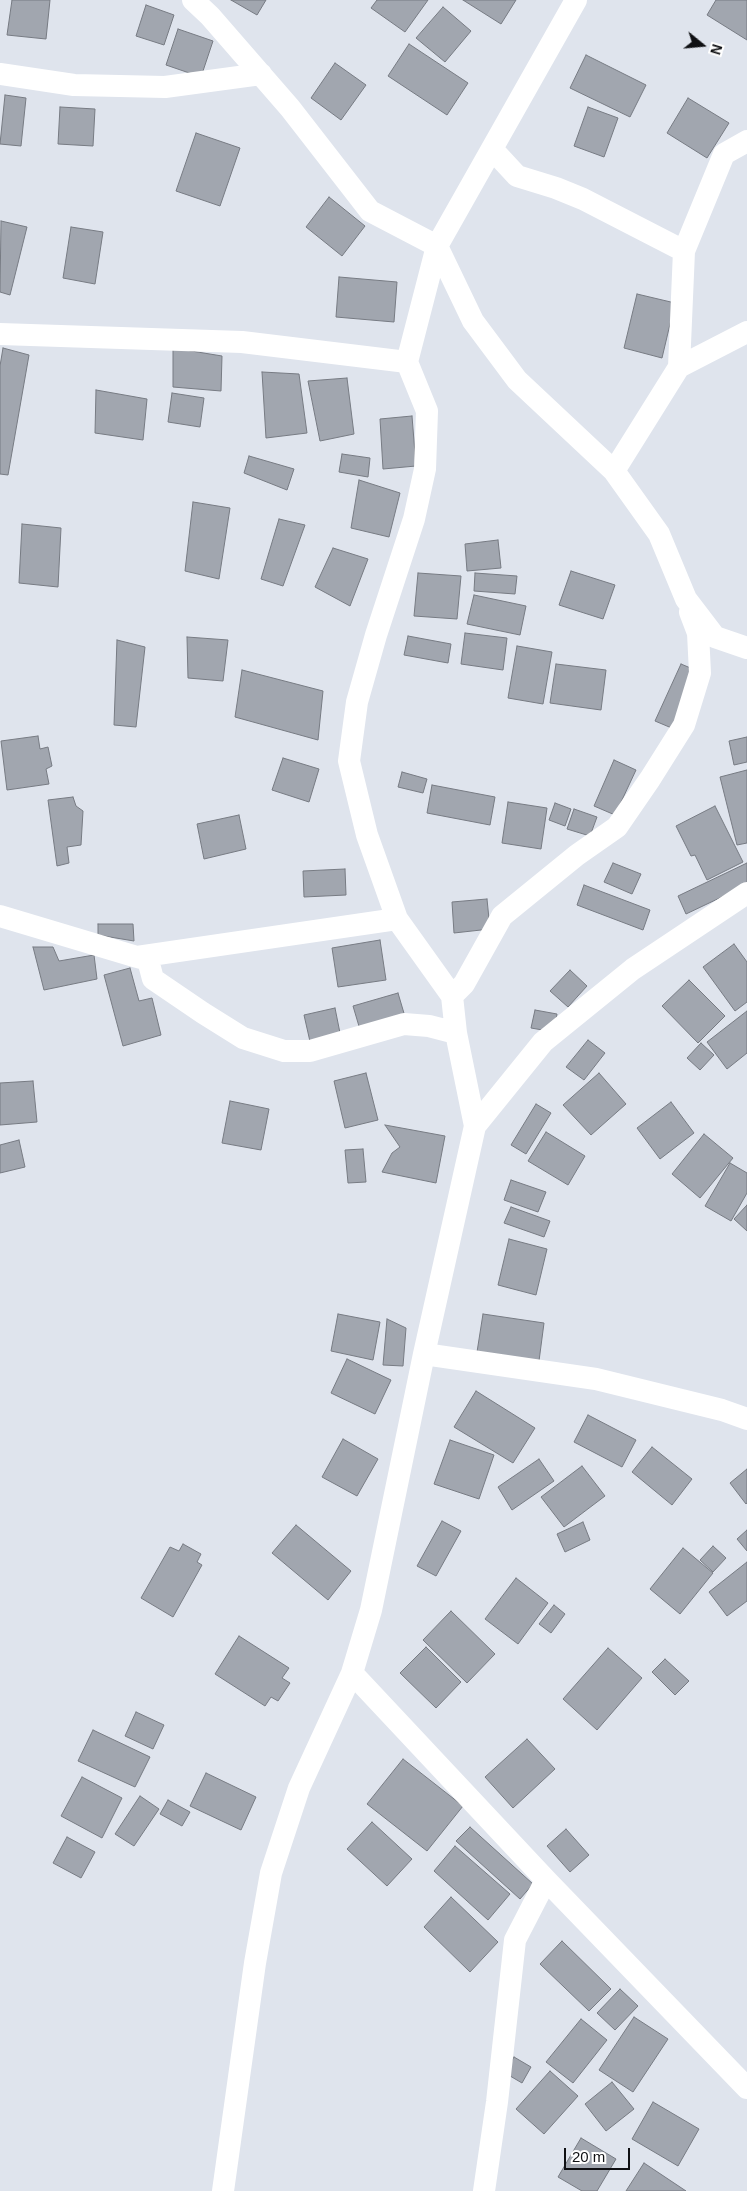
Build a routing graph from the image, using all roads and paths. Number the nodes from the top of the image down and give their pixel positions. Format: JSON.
{"nodes":[{"id":1,"x":193,"y":0,"type":"edge"},
{"id":2,"x":576,"y":0,"type":"edge"},
{"id":3,"x":0,"y":74,"type":"edge"},
{"id":4,"x":261,"y":74,"type":"junction"},
{"id":5,"x":747,"y":141,"type":"edge"},
{"id":6,"x":492,"y":148,"type":"junction"},
{"id":7,"x":437,"y":246,"type":"junction"},
{"id":8,"x":684,"y":251,"type":"junction"},
{"id":9,"x":747,"y":332,"type":"edge"},
{"id":10,"x":0,"y":334,"type":"edge"},
{"id":11,"x":407,"y":362,"type":"junction"},
{"id":12,"x":679,"y":367,"type":"junction"},
{"id":13,"x":614,"y":471,"type":"junction"},
{"id":14,"x":686,"y":599,"type":"junction"},
{"id":15,"x":747,"y":648,"type":"edge"},
{"id":16,"x":747,"y":893,"type":"edge"},
{"id":17,"x":0,"y":916,"type":"edge"},
{"id":18,"x":397,"y":919,"type":"junction"},
{"id":19,"x":137,"y":958,"type":"junction"},
{"id":20,"x":452,"y":996,"type":"junction"},
{"id":21,"x":456,"y":1034,"type":"junction"},
{"id":22,"x":475,"y":1126,"type":"junction"},
{"id":23,"x":424,"y":1354,"type":"junction"},
{"id":24,"x":747,"y":1419,"type":"edge"},
{"id":25,"x":352,"y":1673,"type":"junction"},
{"id":26,"x":546,"y":1880,"type":"junction"},
{"id":27,"x":747,"y":2088,"type":"edge"},
{"id":28,"x":223,"y":2191,"type":"edge"},
{"id":29,"x":484,"y":2191,"type":"edge"}],
"edges":[{"from":1,"to":4,"type":"street"},
{"from":2,"to":6,"type":"street"},
{"from":3,"to":4,"type":"street"},
{"from":4,"to":7,"type":"street"},
{"from":5,"to":8,"type":"street"},
{"from":6,"to":7,"type":"street"},
{"from":6,"to":8,"type":"street"},
{"from":7,"to":11,"type":"street"},
{"from":7,"to":13,"type":"street"},
{"from":8,"to":12,"type":"street"},
{"from":9,"to":12,"type":"street"},
{"from":10,"to":11,"type":"street"},
{"from":11,"to":18,"type":"street"},
{"from":12,"to":13,"type":"street"},
{"from":13,"to":14,"type":"street"},
{"from":14,"to":15,"type":"street"},
{"from":14,"to":20,"type":"street"},
{"from":16,"to":22,"type":"street"},
{"from":17,"to":19,"type":"street"},
{"from":18,"to":19,"type":"street"},
{"from":18,"to":20,"type":"street"},
{"from":19,"to":21,"type":"street"},
{"from":20,"to":21,"type":"street"},
{"from":21,"to":22,"type":"street"},
{"from":22,"to":23,"type":"street"},
{"from":23,"to":24,"type":"street"},
{"from":23,"to":25,"type":"street"},
{"from":25,"to":26,"type":"street"},
{"from":25,"to":28,"type":"street"},
{"from":26,"to":27,"type":"street"},
{"from":26,"to":29,"type":"street"}]}
